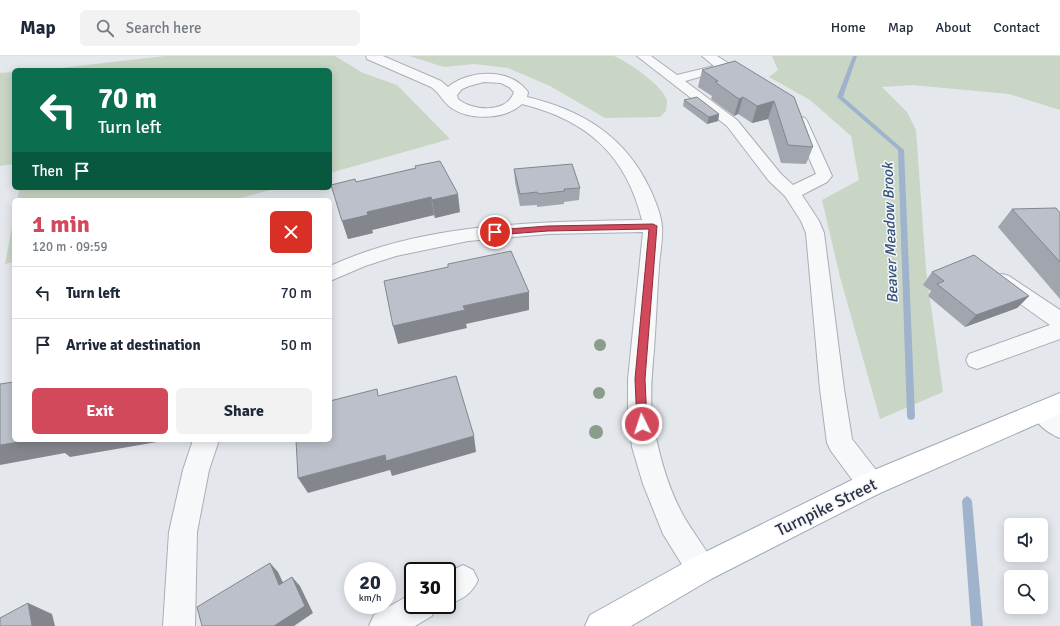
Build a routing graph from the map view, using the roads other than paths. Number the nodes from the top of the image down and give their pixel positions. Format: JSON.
{"nodes":[{"id":1,"x":372,"y":56,"type":"edge"},
{"id":2,"x":394,"y":56,"type":"edge"},
{"id":3,"x":643,"y":56,"type":"edge"},
{"id":4,"x":708,"y":56,"type":"edge"},
{"id":5,"x":724,"y":67,"type":"junction"},
{"id":6,"x":476,"y":78,"type":"junction"},
{"id":7,"x":676,"y":79,"type":"junction"},
{"id":8,"x":756,"y":87,"type":"edge"},
{"id":9,"x":519,"y":99,"type":"junction"},
{"id":10,"x":452,"y":100,"type":"junction"},
{"id":11,"x":794,"y":111,"type":"edge"},
{"id":12,"x":792,"y":193,"type":"junction"},
{"id":13,"x":653,"y":226,"type":"junction"},
{"id":14,"x":984,"y":268,"type":"edge"},
{"id":15,"x":332,"y":273,"type":"edge"},
{"id":16,"x":1060,"y":321,"type":"edge"},
{"id":17,"x":1060,"y":330,"type":"edge"},
{"id":18,"x":977,"y":360,"type":"dead end"},
{"id":19,"x":1054,"y":414,"type":"edge"},
{"id":20,"x":205,"y":442,"type":"edge"},
{"id":21,"x":870,"y":484,"type":"junction"},
{"id":22,"x":701,"y":569,"type":"junction"},
{"id":23,"x":406,"y":614,"type":"edge"},
{"id":24,"x":179,"y":626,"type":"edge"},
{"id":25,"x":385,"y":626,"type":"edge"},
{"id":26,"x":600,"y":626,"type":"edge"}],
"edges":[{"from":1,"to":10,"type":"street"},
{"from":2,"to":6,"type":"street"},
{"from":3,"to":7,"type":"street"},
{"from":4,"to":5,"type":"street"},
{"from":5,"to":7,"type":"street"},
{"from":5,"to":8,"type":"street"},
{"from":6,"to":9,"type":"street"},
{"from":6,"to":10,"type":"street"},
{"from":7,"to":12,"type":"street"},
{"from":9,"to":10,"type":"street"},
{"from":9,"to":13,"type":"street"},
{"from":11,"to":12,"type":"street"},
{"from":12,"to":21,"type":"street"},
{"from":13,"to":15,"type":"street"},
{"from":13,"to":22,"type":"street"},
{"from":14,"to":16,"type":"street"},
{"from":17,"to":18,"type":"street"},
{"from":19,"to":21,"type":"main road","name":"Turnpike Street"},
{"from":20,"to":24,"type":"street"},
{"from":21,"to":22,"type":"main road","name":"Turnpike Street"},
{"from":22,"to":26,"type":"main road","name":"Turnpike Street"},
{"from":23,"to":25,"type":"street"}]}
